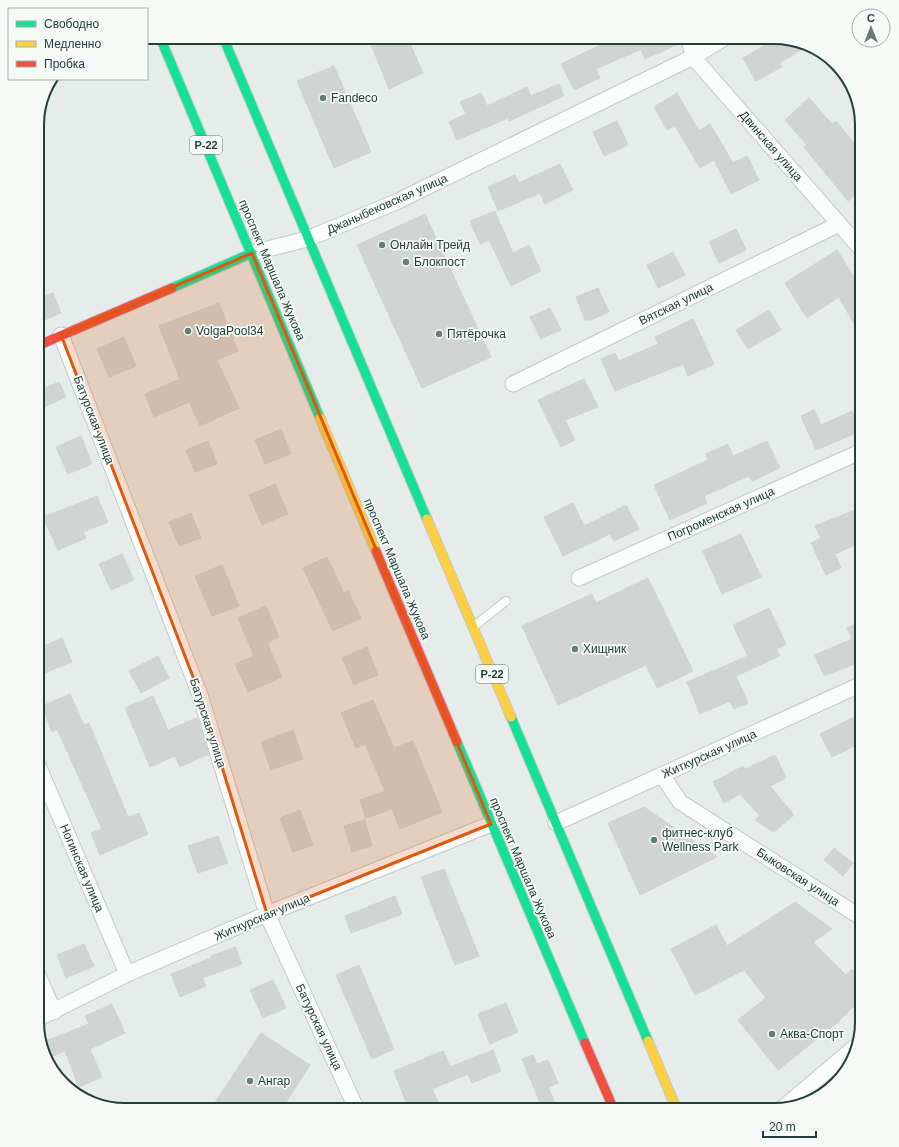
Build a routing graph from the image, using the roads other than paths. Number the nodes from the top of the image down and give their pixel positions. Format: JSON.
{"nodes":[{"id":1,"x":163,"y":44,"type":"edge"},
{"id":2,"x":226,"y":44,"type":"edge"},
{"id":3,"x":690,"y":44,"type":"edge"},
{"id":4,"x":714,"y":44,"type":"edge"},
{"id":5,"x":693,"y":57,"type":"junction"},
{"id":6,"x":839,"y":224,"type":"junction"},
{"id":7,"x":308,"y":239,"type":"junction"},
{"id":8,"x":855,"y":242,"type":"edge"},
{"id":9,"x":252,"y":253,"type":"junction"},
{"id":10,"x":61,"y":335,"type":"junction"},
{"id":11,"x":44,"y":343,"type":"edge"},
{"id":12,"x":513,"y":384,"type":"dead end"},
{"id":13,"x":855,"y":454,"type":"edge"},
{"id":14,"x":580,"y":578,"type":"dead end"},
{"id":15,"x":506,"y":601,"type":"dead end"},
{"id":16,"x":473,"y":628,"type":"junction"},
{"id":17,"x":855,"y":687,"type":"edge"},
{"id":18,"x":662,"y":775,"type":"junction"},
{"id":19,"x":44,"y":779,"type":"edge"},
{"id":20,"x":556,"y":823,"type":"junction"},
{"id":21,"x":491,"y":824,"type":"junction"},
{"id":22,"x":268,"y":914,"type":"junction"},
{"id":23,"x":855,"y":914,"type":"edge"},
{"id":24,"x":127,"y":974,"type":"junction"},
{"id":25,"x":44,"y":989,"type":"edge"},
{"id":26,"x":54,"y":1012,"type":"junction"},
{"id":27,"x":44,"y":1016,"type":"edge"},
{"id":28,"x":850,"y":1052,"type":"edge"},
{"id":29,"x":792,"y":1101,"type":"edge"},
{"id":30,"x":354,"y":1103,"type":"edge"},
{"id":31,"x":611,"y":1103,"type":"edge"},
{"id":32,"x":674,"y":1103,"type":"edge"}],
"edges":[{"from":1,"to":9,"type":"main road","name":"проспект Маршала Жукова","number":"Р-22"},
{"from":2,"to":7,"type":"main road","number":"Р-22"},
{"from":3,"to":5,"type":"street","name":"Двинская улица"},
{"from":4,"to":5,"type":"street","name":"Джаныбековская улица"},
{"from":5,"to":6,"type":"street","name":"Двинская улица"},
{"from":5,"to":7,"type":"street","name":"Джаныбековская улица"},
{"from":6,"to":8,"type":"street","name":"Двинская улица"},
{"from":6,"to":12,"type":"street","name":"Вятская улица"},
{"from":7,"to":9,"type":"street","name":"Джаныбековская улица"},
{"from":7,"to":16,"type":"main road","number":"Р-22"},
{"from":9,"to":10,"type":"main road","name":"Джаныбековская улица"},
{"from":9,"to":21,"type":"main road","name":"проспект Маршала Жукова","number":"Р-22"},
{"from":10,"to":11,"type":"main road","name":"Джаныбековская улица"},
{"from":10,"to":22,"type":"street","name":"Батурская улица"},
{"from":13,"to":14,"type":"street","name":"Погроменская улица"},
{"from":15,"to":16,"type":"lane"},
{"from":16,"to":20,"type":"main road","number":"Р-22"},
{"from":17,"to":18,"type":"street","name":"Житкурская улица"},
{"from":18,"to":20,"type":"street","name":"Житкурская улица"},
{"from":18,"to":23,"type":"street","name":"Быковская улица"},
{"from":19,"to":24,"type":"street","name":"Ногинская улица"},
{"from":20,"to":32,"type":"main road","number":"Р-22"},
{"from":21,"to":22,"type":"street","name":"Житкурская улица"},
{"from":21,"to":31,"type":"main road","name":"проспект Маршала Жукова","number":"Р-22"},
{"from":22,"to":24,"type":"street","name":"Житкурская улица"},
{"from":22,"to":30,"type":"street","name":"Батурская улица"},
{"from":24,"to":26,"type":"street","name":"Житкурская улица"},
{"from":25,"to":26,"type":"street"},
{"from":26,"to":27,"type":"street","name":"Житкурская улица"},
{"from":28,"to":29,"type":"street"}]}
